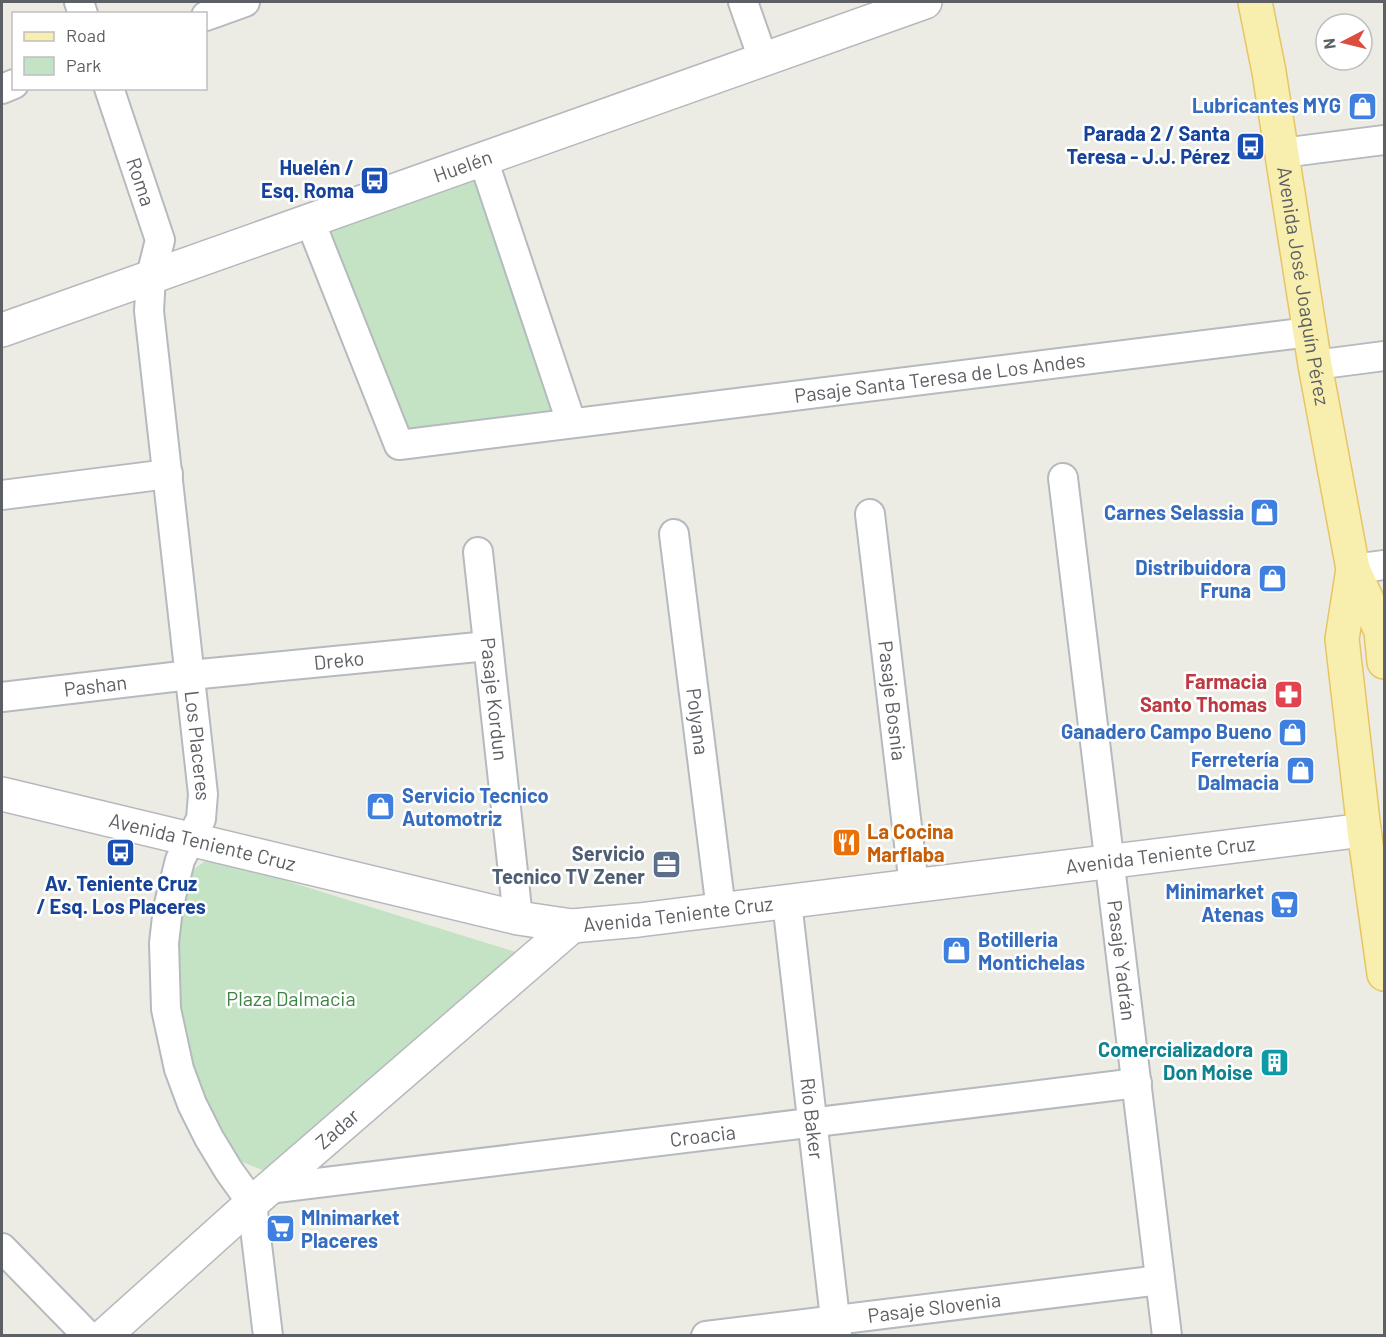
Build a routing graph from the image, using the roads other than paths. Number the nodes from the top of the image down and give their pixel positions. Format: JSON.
{"nodes":[{"id":1,"x":245,"y":2,"type":"edge"},
{"id":2,"x":743,"y":2,"type":"edge"},
{"id":3,"x":925,"y":2,"type":"edge"},
{"id":4,"x":1255,"y":2,"type":"edge"},
{"id":5,"x":207,"y":16,"type":"edge"},
{"id":6,"x":763,"y":59,"type":"junction"},
{"id":7,"x":110,"y":90,"type":"edge"},
{"id":8,"x":1384,"y":140,"type":"edge"},
{"id":9,"x":1282,"y":153,"type":"junction"},
{"id":10,"x":483,"y":159,"type":"junction"},
{"id":11,"x":310,"y":221,"type":"junction"},
{"id":12,"x":151,"y":276,"type":"junction"},
{"id":13,"x":2,"y":330,"type":"edge"},
{"id":14,"x":1310,"y":332,"type":"junction"},
{"id":15,"x":1384,"y":356,"type":"edge"},
{"id":16,"x":1315,"y":364,"type":"junction"},
{"id":17,"x":571,"y":422,"type":"junction"},
{"id":18,"x":168,"y":474,"type":"junction"},
{"id":19,"x":1064,"y":478,"type":"dead end"},
{"id":20,"x":2,"y":495,"type":"edge"},
{"id":21,"x":870,"y":514,"type":"dead end"},
{"id":22,"x":674,"y":534,"type":"dead end"},
{"id":23,"x":478,"y":552,"type":"dead end"},
{"id":24,"x":1369,"y":567,"type":"edge"},
{"id":25,"x":488,"y":646,"type":"junction"},
{"id":26,"x":1384,"y":662,"type":"edge"},
{"id":27,"x":190,"y":675,"type":"junction"},
{"id":28,"x":2,"y":697,"type":"edge"},
{"id":29,"x":2,"y":794,"type":"edge"},
{"id":30,"x":1378,"y":830,"type":"edge"},
{"id":31,"x":192,"y":838,"type":"junction"},
{"id":32,"x":1110,"y":862,"type":"junction"},
{"id":33,"x":914,"y":886,"type":"junction"},
{"id":34,"x":787,"y":902,"type":"junction"},
{"id":35,"x":721,"y":910,"type":"junction"},
{"id":36,"x":518,"y":918,"type":"junction"},
{"id":37,"x":572,"y":926,"type":"junction"},
{"id":38,"x":1384,"y":974,"type":"edge"},
{"id":39,"x":1137,"y":1083,"type":"junction"},
{"id":40,"x":812,"y":1122,"type":"junction"},
{"id":41,"x":260,"y":1196,"type":"junction"},
{"id":42,"x":2,"y":1248,"type":"edge"},
{"id":43,"x":1160,"y":1280,"type":"junction"},
{"id":44,"x":836,"y":1328,"type":"edge"},
{"id":45,"x":88,"y":1335,"type":"edge"},
{"id":46,"x":104,"y":1335,"type":"edge"},
{"id":47,"x":268,"y":1335,"type":"edge"},
{"id":48,"x":706,"y":1335,"type":"edge"},
{"id":49,"x":1167,"y":1335,"type":"edge"}],
"edges":[{"from":1,"to":5,"type":"street"},
{"from":2,"to":6,"type":"street"},
{"from":3,"to":6,"type":"main road","name":"Huelén"},
{"from":4,"to":9,"type":"main road","name":"Avenida José Joaquín Pérez"},
{"from":6,"to":10,"type":"main road","name":"Huelén"},
{"from":7,"to":12,"type":"street","name":"Roma"},
{"from":8,"to":9,"type":"street"},
{"from":9,"to":14,"type":"main road","name":"Avenida José Joaquín Pérez"},
{"from":10,"to":11,"type":"main road","name":"Huelén"},
{"from":10,"to":17,"type":"street"},
{"from":11,"to":12,"type":"main road","name":"Huelén"},
{"from":11,"to":17,"type":"street","name":"Pasaje Santa Teresa de Los Andes"},
{"from":12,"to":13,"type":"main road","name":"Huelén"},
{"from":12,"to":18,"type":"street","name":"Los Placeres"},
{"from":14,"to":16,"type":"main road","name":"Avenida José Joaquín Pérez"},
{"from":14,"to":17,"type":"street","name":"Pasaje Santa Teresa de Los Andes"},
{"from":15,"to":16,"type":"street"},
{"from":16,"to":24,"type":"main road","name":"Avenida José Joaquín Pérez"},
{"from":18,"to":20,"type":"street"},
{"from":18,"to":27,"type":"street","name":"Los Placeres"},
{"from":19,"to":32,"type":"street","name":"Pasaje Yadrán"},
{"from":21,"to":33,"type":"street","name":"Pasaje Bosnia"},
{"from":22,"to":35,"type":"street","name":"Polyana"},
{"from":23,"to":25,"type":"street","name":"Pasaje Kordun"},
{"from":24,"to":26,"type":"main road","name":"Avenida José Joaquín Pérez"},
{"from":24,"to":30,"type":"main road","name":"Avenida José Joaquín Pérez"},
{"from":25,"to":27,"type":"street","name":"Dreko"},
{"from":25,"to":36,"type":"street","name":"Pasaje Kordun"},
{"from":27,"to":28,"type":"street","name":"Pashan"},
{"from":27,"to":31,"type":"street","name":"Los Placeres"},
{"from":29,"to":31,"type":"main road","name":"Avenida Teniente Cruz"},
{"from":30,"to":32,"type":"main road","name":"Avenida Teniente Cruz"},
{"from":30,"to":38,"type":"main road","name":"Avenida José Joaquín Pérez"},
{"from":31,"to":36,"type":"main road","name":"Avenida Teniente Cruz"},
{"from":31,"to":41,"type":"street","name":"Los Placeres"},
{"from":32,"to":33,"type":"main road","name":"Avenida Teniente Cruz"},
{"from":32,"to":39,"type":"street","name":"Pasaje Yadrán"},
{"from":33,"to":34,"type":"main road","name":"Avenida Teniente Cruz"},
{"from":34,"to":35,"type":"main road","name":"Avenida Teniente Cruz"},
{"from":34,"to":40,"type":"street","name":"Río Baker"},
{"from":35,"to":37,"type":"main road","name":"Avenida Teniente Cruz"},
{"from":36,"to":37,"type":"main road","name":"Avenida Teniente Cruz"},
{"from":37,"to":41,"type":"main road","name":"Zadar"},
{"from":39,"to":40,"type":"street","name":"Croacia"},
{"from":39,"to":43,"type":"street","name":"Pasaje Yadrán"},
{"from":40,"to":41,"type":"street","name":"Croacia"},
{"from":40,"to":44,"type":"street","name":"Río Baker"},
{"from":41,"to":46,"type":"main road","name":"Zadar"},
{"from":41,"to":47,"type":"street","name":"Los Placeres"},
{"from":42,"to":45,"type":"street"},
{"from":43,"to":44,"type":"street","name":"Pasaje Slovenia"},
{"from":43,"to":49,"type":"street","name":"Pasaje Yadrán"},
{"from":44,"to":48,"type":"street","name":"Pasaje Slovenia"}]}
